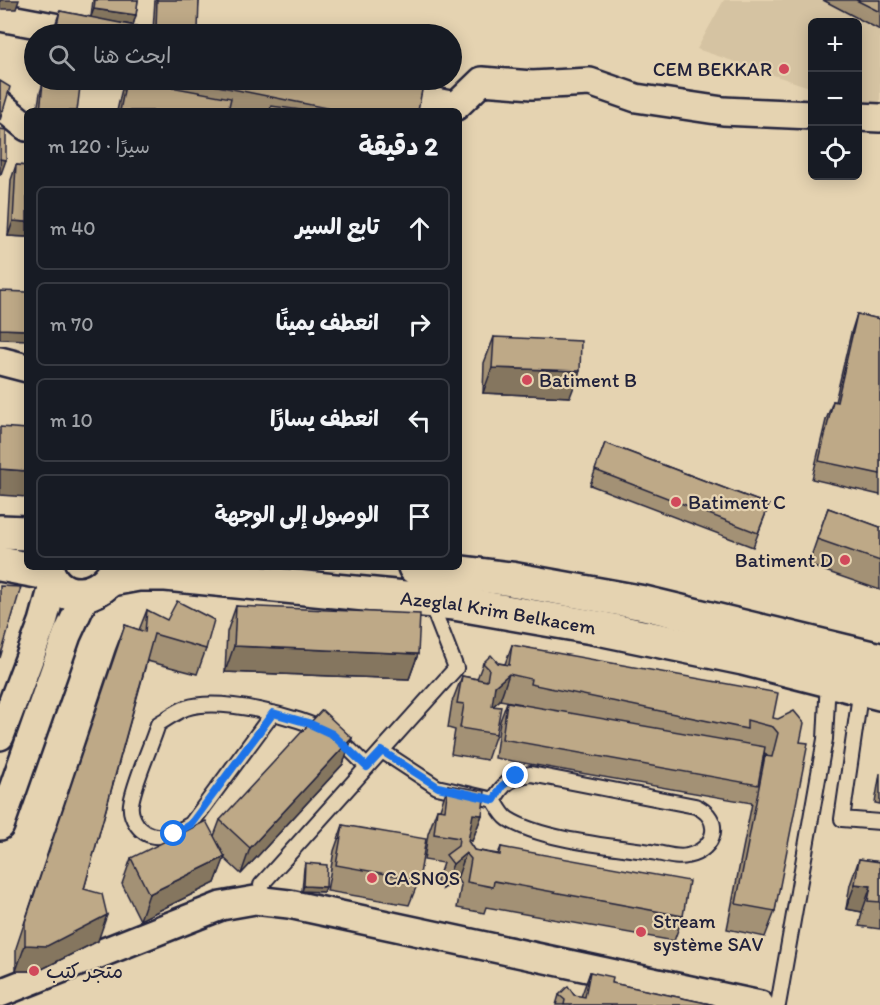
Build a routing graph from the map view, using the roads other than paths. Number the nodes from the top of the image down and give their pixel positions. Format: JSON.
{"nodes":[{"id":1,"x":0,"y":17,"type":"edge"},
{"id":2,"x":37,"y":24,"type":"edge"},
{"id":3,"x":374,"y":90,"type":"edge"},
{"id":4,"x":0,"y":105,"type":"edge"},
{"id":5,"x":808,"y":115,"type":"edge"},
{"id":6,"x":862,"y":117,"type":"edge"},
{"id":7,"x":880,"y":118,"type":"edge"},
{"id":8,"x":24,"y":124,"type":"edge"},
{"id":9,"x":0,"y":361,"type":"edge"},
{"id":10,"x":24,"y":367,"type":"edge"},
{"id":11,"x":0,"y":532,"type":"edge"},
{"id":12,"x":24,"y":533,"type":"edge"},
{"id":13,"x":0,"y":564,"type":"edge"},
{"id":14,"x":24,"y":569,"type":"edge"},
{"id":15,"x":29,"y":570,"type":"edge"},
{"id":16,"x":439,"y":570,"type":"edge"},
{"id":17,"x":49,"y":574,"type":"edge"},
{"id":18,"x":105,"y":580,"type":"edge"},
{"id":19,"x":430,"y":601,"type":"junction"},
{"id":20,"x":880,"y":660,"type":"edge"},
{"id":21,"x":828,"y":680,"type":"junction"},
{"id":22,"x":870,"y":691,"type":"edge"},
{"id":23,"x":273,"y":713,"type":"junction"},
{"id":24,"x":0,"y":736,"type":"edge"},
{"id":25,"x":382,"y":751,"type":"junction"},
{"id":26,"x":367,"y":767,"type":"junction"},
{"id":27,"x":494,"y":800,"type":"junction"},
{"id":28,"x":880,"y":822,"type":"edge"},
{"id":29,"x":0,"y":826,"type":"edge"},
{"id":30,"x":261,"y":885,"type":"dead end"},
{"id":31,"x":0,"y":993,"type":"edge"},
{"id":32,"x":760,"y":1005,"type":"edge"},
{"id":33,"x":778,"y":1005,"type":"edge"}],
"edges":[{"from":1,"to":2,"type":"street"},
{"from":3,"to":5,"type":"street"},
{"from":4,"to":8,"type":"street"},
{"from":6,"to":7,"type":"street"},
{"from":9,"to":10,"type":"street"},
{"from":11,"to":12,"type":"main road"},
{"from":13,"to":14,"type":"main road"},
{"from":15,"to":17,"type":"main road"},
{"from":16,"to":20,"type":"main road"},
{"from":17,"to":18,"type":"main road"},
{"from":17,"to":24,"type":"street"},
{"from":18,"to":19,"type":"main road","name":"Azeglal Krim Belkacem"},
{"from":18,"to":29,"type":"street"},
{"from":19,"to":21,"type":"main road","name":"Azeglal Krim Belkacem"},
{"from":19,"to":25,"type":"lane"},
{"from":21,"to":22,"type":"main road","name":"Azeglal Krim Belkacem"},
{"from":21,"to":33,"type":"lane"},
{"from":22,"to":28,"type":"lane"},
{"from":23,"to":23,"type":"lane"},
{"from":23,"to":26,"type":"lane"},
{"from":25,"to":26,"type":"lane"},
{"from":25,"to":27,"type":"lane"},
{"from":26,"to":30,"type":"lane"},
{"from":27,"to":27,"type":"lane"},
{"from":31,"to":32,"type":"street"}]}
